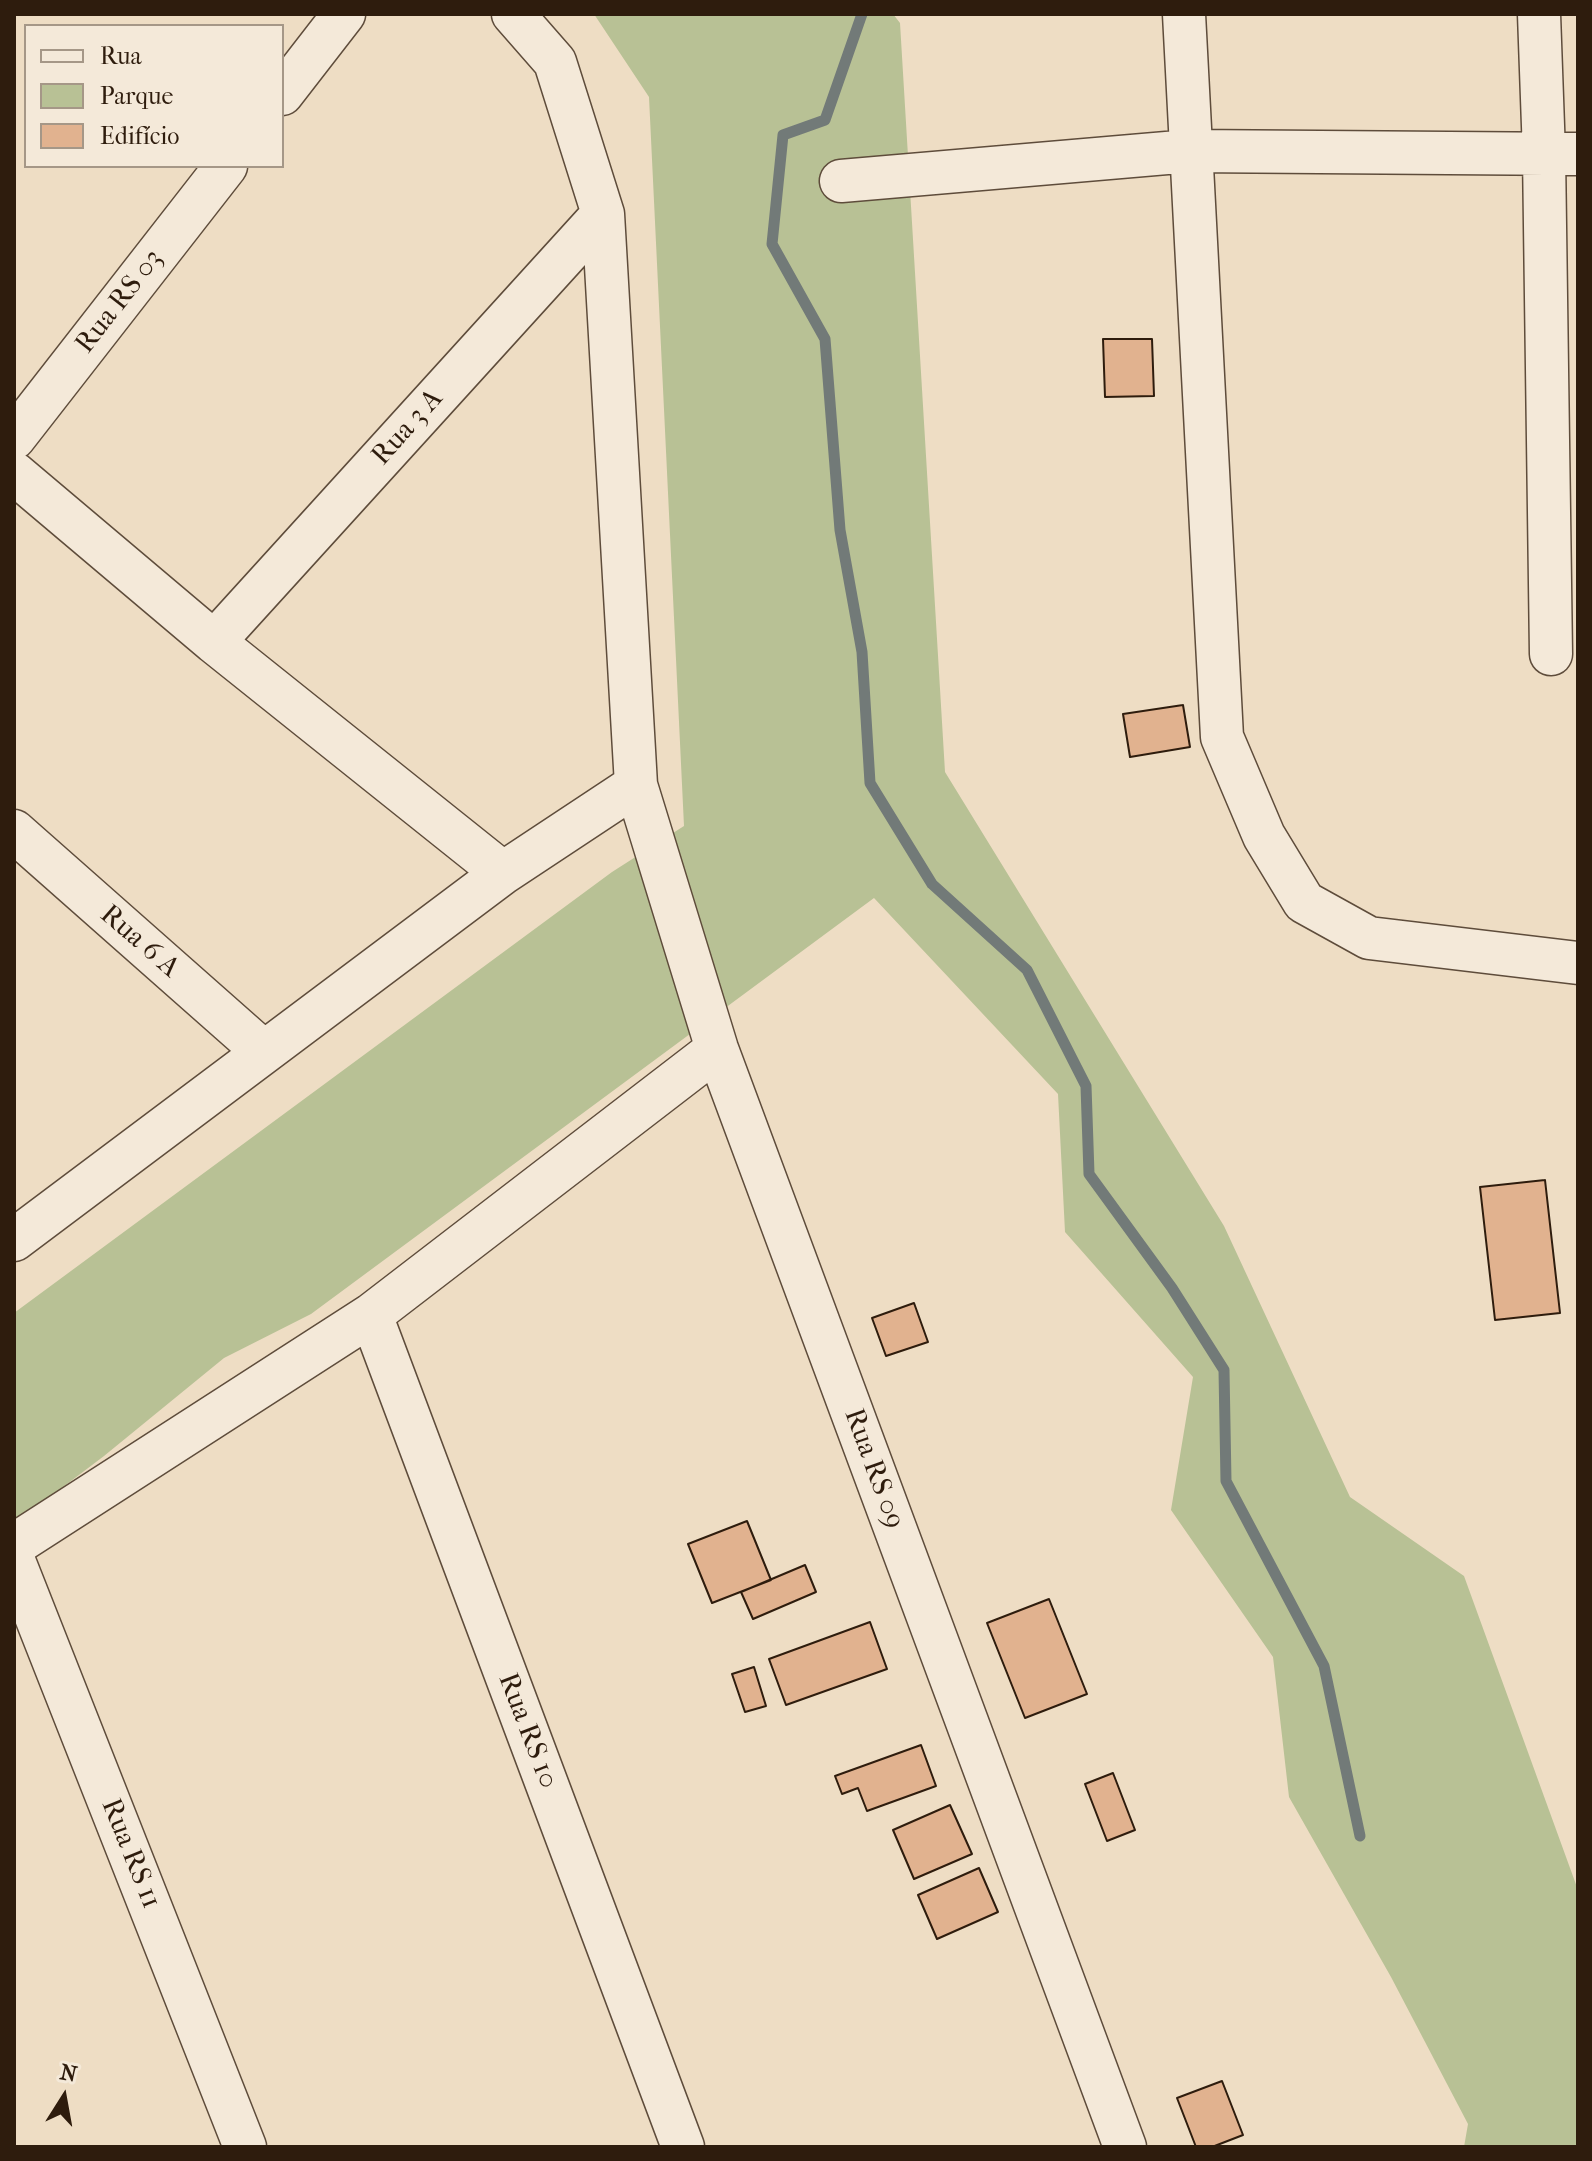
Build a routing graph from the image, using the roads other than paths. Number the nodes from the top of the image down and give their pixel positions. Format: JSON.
{"nodes":[{"id":1,"x":344,"y":14,"type":"edge"},
{"id":2,"x":513,"y":14,"type":"edge"},
{"id":3,"x":1184,"y":14,"type":"edge"},
{"id":4,"x":1539,"y":14,"type":"edge"},
{"id":5,"x":284,"y":91,"type":"edge"},
{"id":6,"x":1190,"y":151,"type":"junction"},
{"id":7,"x":1561,"y":154,"type":"edge"},
{"id":8,"x":224,"y":168,"type":"edge"},
{"id":9,"x":841,"y":181,"type":"dead end"},
{"id":10,"x":603,"y":214,"type":"junction"},
{"id":11,"x":14,"y":438,"type":"edge"},
{"id":12,"x":14,"y":473,"type":"edge"},
{"id":13,"x":214,"y":642,"type":"junction"},
{"id":14,"x":1551,"y":654,"type":"dead end"},
{"id":15,"x":636,"y":785,"type":"junction"},
{"id":16,"x":14,"y":831,"type":"edge"},
{"id":17,"x":503,"y":873,"type":"junction"},
{"id":18,"x":1578,"y":963,"type":"edge"},
{"id":19,"x":717,"y":1049,"type":"junction"},
{"id":20,"x":264,"y":1052,"type":"junction"},
{"id":21,"x":14,"y":1240,"type":"edge"},
{"id":22,"x":371,"y":1315,"type":"junction"},
{"id":23,"x":14,"y":1545,"type":"edge"},
{"id":24,"x":14,"y":1561,"type":"edge"},
{"id":25,"x":245,"y":2147,"type":"edge"},
{"id":26,"x":683,"y":2147,"type":"edge"},
{"id":27,"x":1125,"y":2147,"type":"edge"}],
"edges":[{"from":1,"to":5,"type":"street"},
{"from":2,"to":10,"type":"street","name":"Rua RS 09"},
{"from":3,"to":6,"type":"street"},
{"from":4,"to":7,"type":"street"},
{"from":6,"to":7,"type":"street"},
{"from":6,"to":9,"type":"street"},
{"from":6,"to":18,"type":"street"},
{"from":7,"to":14,"type":"street"},
{"from":8,"to":11,"type":"street","name":"Rua RS 03"},
{"from":10,"to":13,"type":"street","name":"Rua 3 A"},
{"from":10,"to":15,"type":"street","name":"Rua RS 09"},
{"from":12,"to":13,"type":"street"},
{"from":13,"to":17,"type":"street"},
{"from":15,"to":17,"type":"street"},
{"from":15,"to":19,"type":"street","name":"Rua RS 09"},
{"from":16,"to":20,"type":"street","name":"Rua 6 A"},
{"from":17,"to":20,"type":"street"},
{"from":19,"to":22,"type":"street"},
{"from":19,"to":27,"type":"street","name":"Rua RS 09"},
{"from":20,"to":21,"type":"street"},
{"from":22,"to":23,"type":"street"},
{"from":22,"to":26,"type":"street","name":"Rua RS 10"},
{"from":24,"to":25,"type":"street","name":"Rua RS 11"}]}
